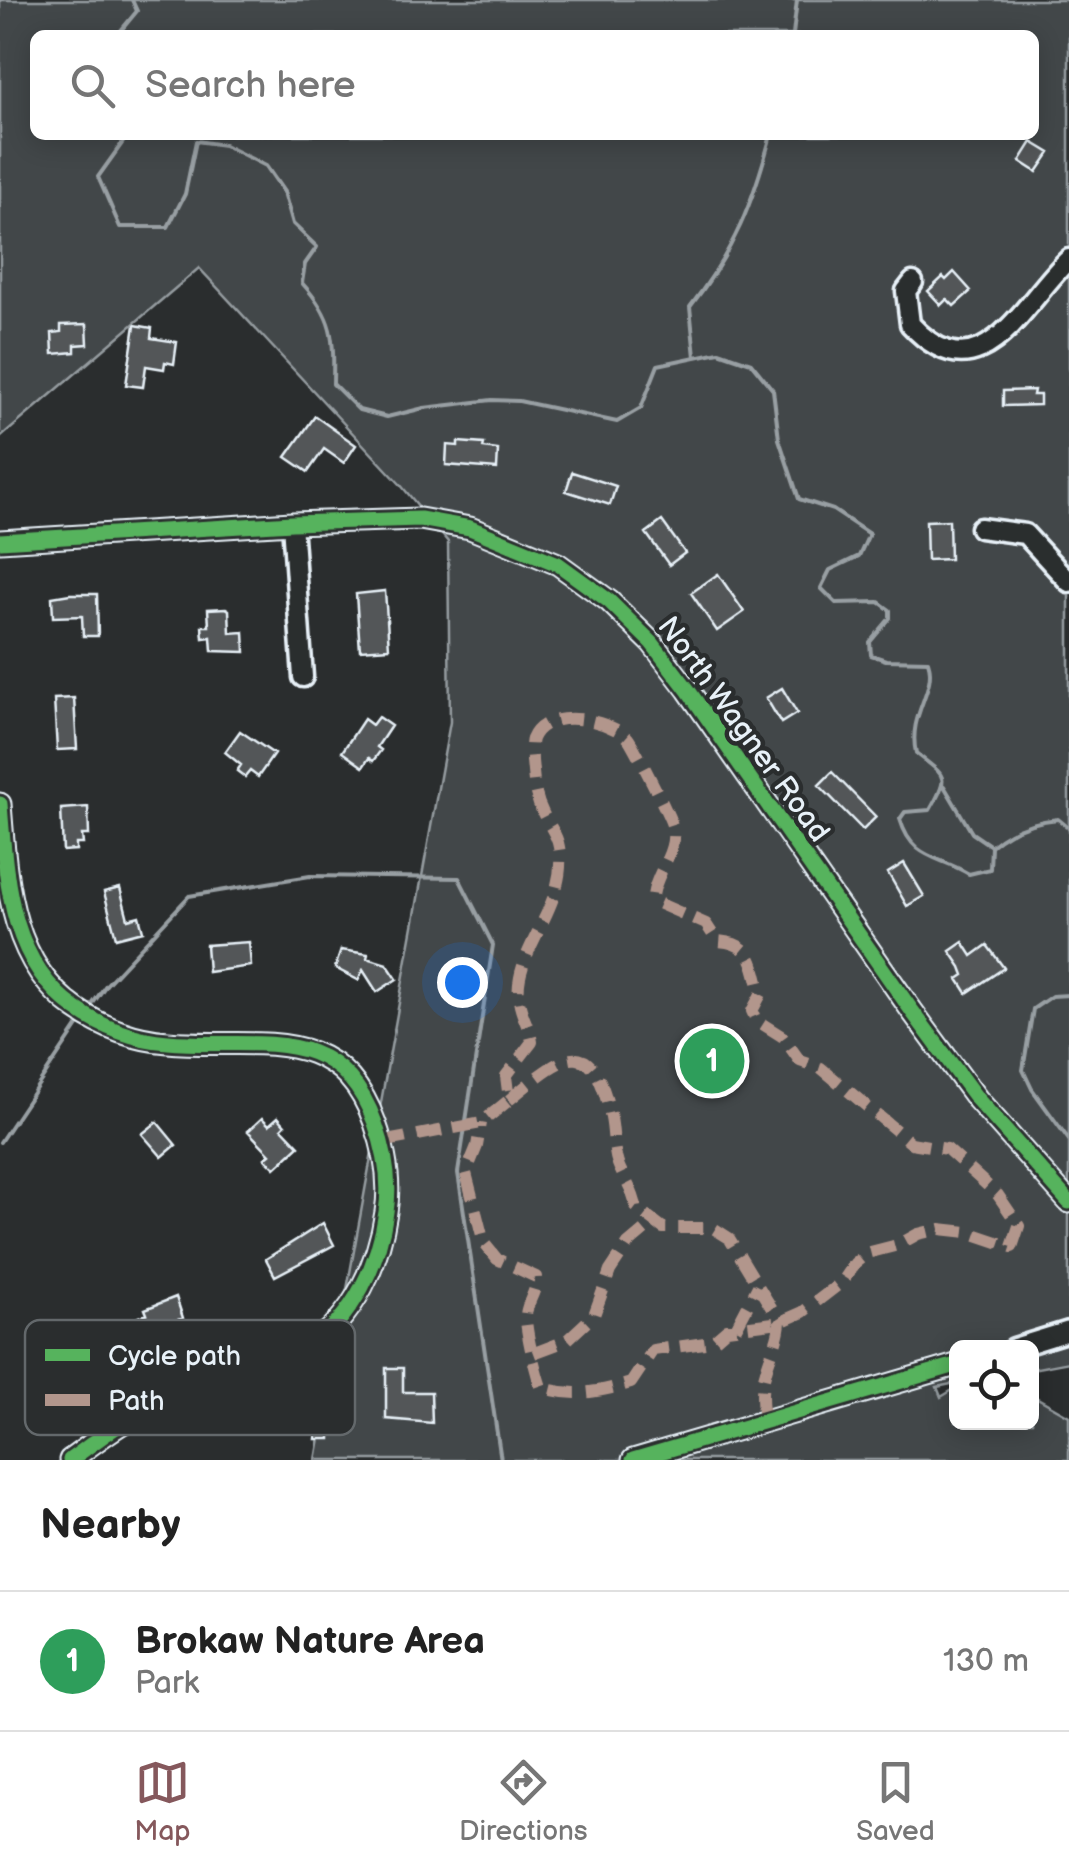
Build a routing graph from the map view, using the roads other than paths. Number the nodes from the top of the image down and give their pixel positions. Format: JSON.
{"nodes":[{"id":1,"x":1069,"y":259,"type":"edge"},
{"id":2,"x":914,"y":282,"type":"dead end"},
{"id":3,"x":292,"y":523,"type":"junction"},
{"id":4,"x":980,"y":528,"type":"dead end"},
{"id":5,"x":0,"y":541,"type":"edge"},
{"id":6,"x":1069,"y":582,"type":"edge"},
{"id":7,"x":303,"y":677,"type":"dead end"},
{"id":8,"x":0,"y":804,"type":"edge"},
{"id":9,"x":1069,"y":1202,"type":"edge"},
{"id":10,"x":337,"y":1320,"type":"edge"},
{"id":11,"x":1069,"y":1331,"type":"edge"},
{"id":12,"x":1039,"y":1340,"type":"edge"},
{"id":13,"x":949,"y":1367,"type":"edge"},
{"id":14,"x":107,"y":1435,"type":"edge"},
{"id":15,"x":70,"y":1460,"type":"edge"},
{"id":16,"x":633,"y":1460,"type":"edge"}],
"edges":[{"from":1,"to":2,"type":"street"},
{"from":3,"to":5,"type":"street","name":"North Wagner Road"},
{"from":3,"to":7,"type":"street"},
{"from":3,"to":9,"type":"street","name":"North Wagner Road"},
{"from":4,"to":6,"type":"street"},
{"from":8,"to":10,"type":"street"},
{"from":11,"to":12,"type":"street"},
{"from":13,"to":16,"type":"street"},
{"from":14,"to":15,"type":"street"}]}
